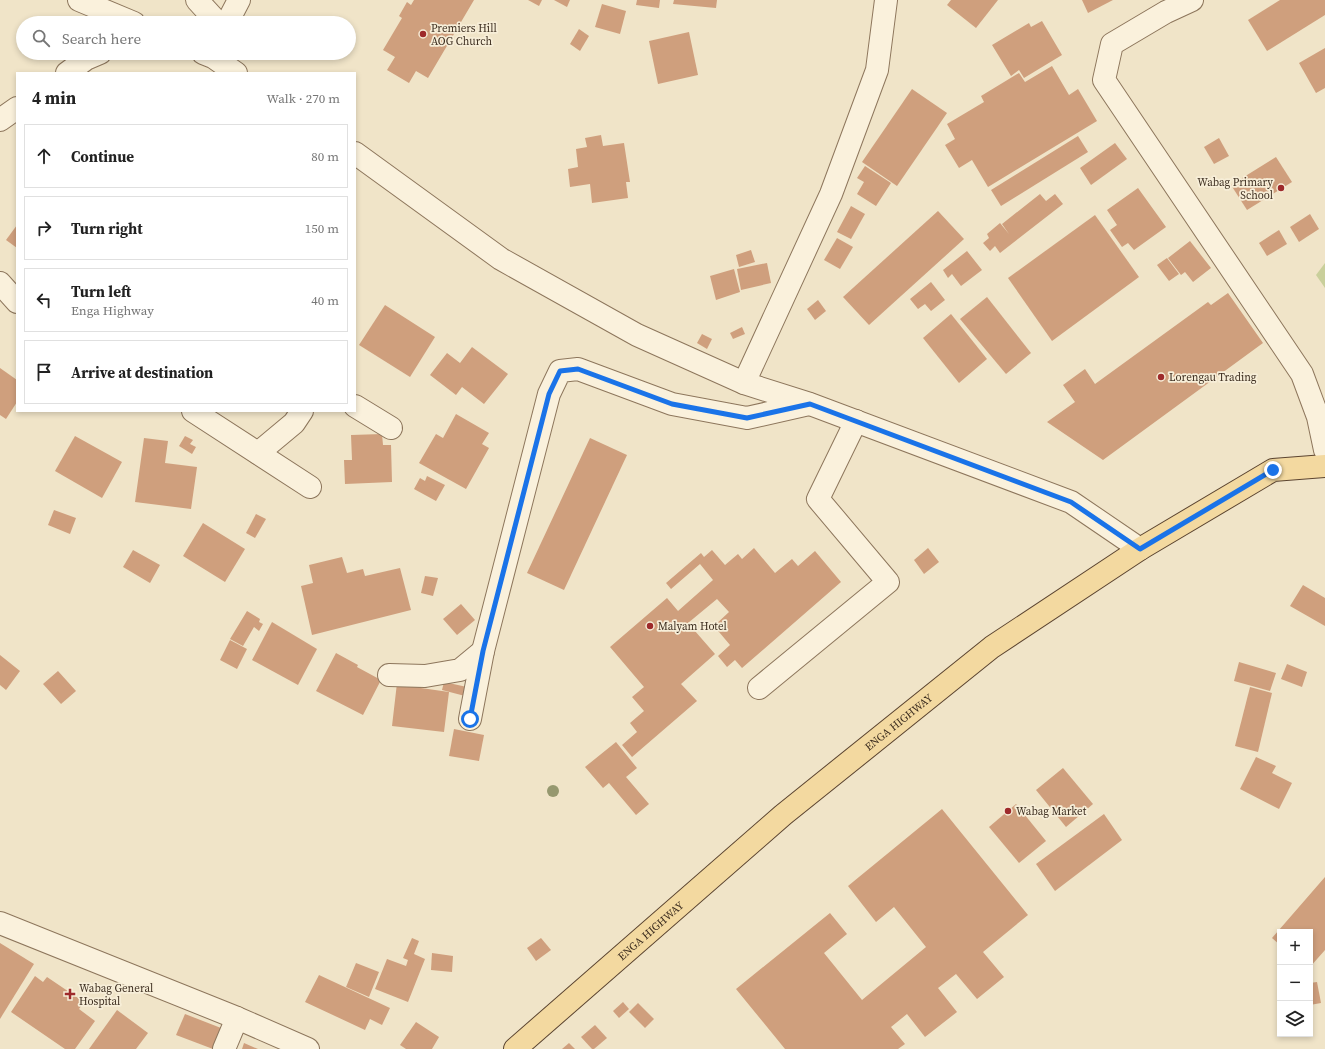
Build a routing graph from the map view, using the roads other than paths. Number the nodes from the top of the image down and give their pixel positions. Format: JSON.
{"nodes":[{"id":1,"x":79,"y":0,"type":"edge"},
{"id":2,"x":197,"y":0,"type":"edge"},
{"id":3,"x":239,"y":0,"type":"edge"},
{"id":4,"x":886,"y":0,"type":"edge"},
{"id":5,"x":1192,"y":0,"type":"edge"},
{"id":6,"x":117,"y":16,"type":"edge"},
{"id":7,"x":212,"y":16,"type":"edge"},
{"id":8,"x":231,"y":16,"type":"edge"},
{"id":9,"x":86,"y":60,"type":"edge"},
{"id":10,"x":218,"y":60,"type":"edge"},
{"id":11,"x":68,"y":72,"type":"edge"},
{"id":12,"x":235,"y":72,"type":"edge"},
{"id":13,"x":16,"y":109,"type":"edge"},
{"id":14,"x":0,"y":120,"type":"edge"},
{"id":15,"x":356,"y":154,"type":"edge"},
{"id":16,"x":0,"y":283,"type":"edge"},
{"id":17,"x":16,"y":301,"type":"edge"},
{"id":18,"x":744,"y":383,"type":"junction"},
{"id":19,"x":810,"y":404,"type":"junction"},
{"id":20,"x":356,"y":407,"type":"edge"},
{"id":21,"x":195,"y":412,"type":"edge"},
{"id":22,"x":301,"y":412,"type":"edge"},
{"id":23,"x":856,"y":421,"type":"junction"},
{"id":24,"x":391,"y":428,"type":"dead end"},
{"id":25,"x":1325,"y":450,"type":"edge"},
{"id":26,"x":258,"y":453,"type":"junction"},
{"id":27,"x":1325,"y":466,"type":"edge"},
{"id":28,"x":310,"y":487,"type":"dead end"},
{"id":29,"x":1140,"y":549,"type":"junction"},
{"id":30,"x":483,"y":651,"type":"junction"},
{"id":31,"x":389,"y":675,"type":"dead end"},
{"id":32,"x":759,"y":688,"type":"dead end"},
{"id":33,"x":470,"y":719,"type":"dead end"},
{"id":34,"x":0,"y":923,"type":"edge"},
{"id":35,"x":237,"y":1018,"type":"junction"},
{"id":36,"x":224,"y":1049,"type":"edge"},
{"id":37,"x":308,"y":1049,"type":"edge"},
{"id":38,"x":514,"y":1049,"type":"edge"}],
"edges":[{"from":1,"to":6,"type":"street"},
{"from":2,"to":7,"type":"street"},
{"from":3,"to":8,"type":"street"},
{"from":4,"to":18,"type":"street"},
{"from":5,"to":25,"type":"street"},
{"from":9,"to":11,"type":"street"},
{"from":10,"to":12,"type":"street"},
{"from":13,"to":14,"type":"street"},
{"from":15,"to":18,"type":"street"},
{"from":16,"to":17,"type":"street"},
{"from":18,"to":19,"type":"street"},
{"from":19,"to":23,"type":"street"},
{"from":19,"to":30,"type":"street"},
{"from":20,"to":24,"type":"street"},
{"from":21,"to":26,"type":"street"},
{"from":22,"to":26,"type":"street"},
{"from":23,"to":29,"type":"street"},
{"from":23,"to":32,"type":"street"},
{"from":26,"to":28,"type":"street"},
{"from":27,"to":29,"type":"main road","name":"ENGA HIGHWAY"},
{"from":29,"to":38,"type":"main road","name":"ENGA HIGHWAY"},
{"from":30,"to":31,"type":"street"},
{"from":30,"to":33,"type":"street"},
{"from":34,"to":35,"type":"street"},
{"from":35,"to":36,"type":"street"},
{"from":35,"to":37,"type":"street"}]}
